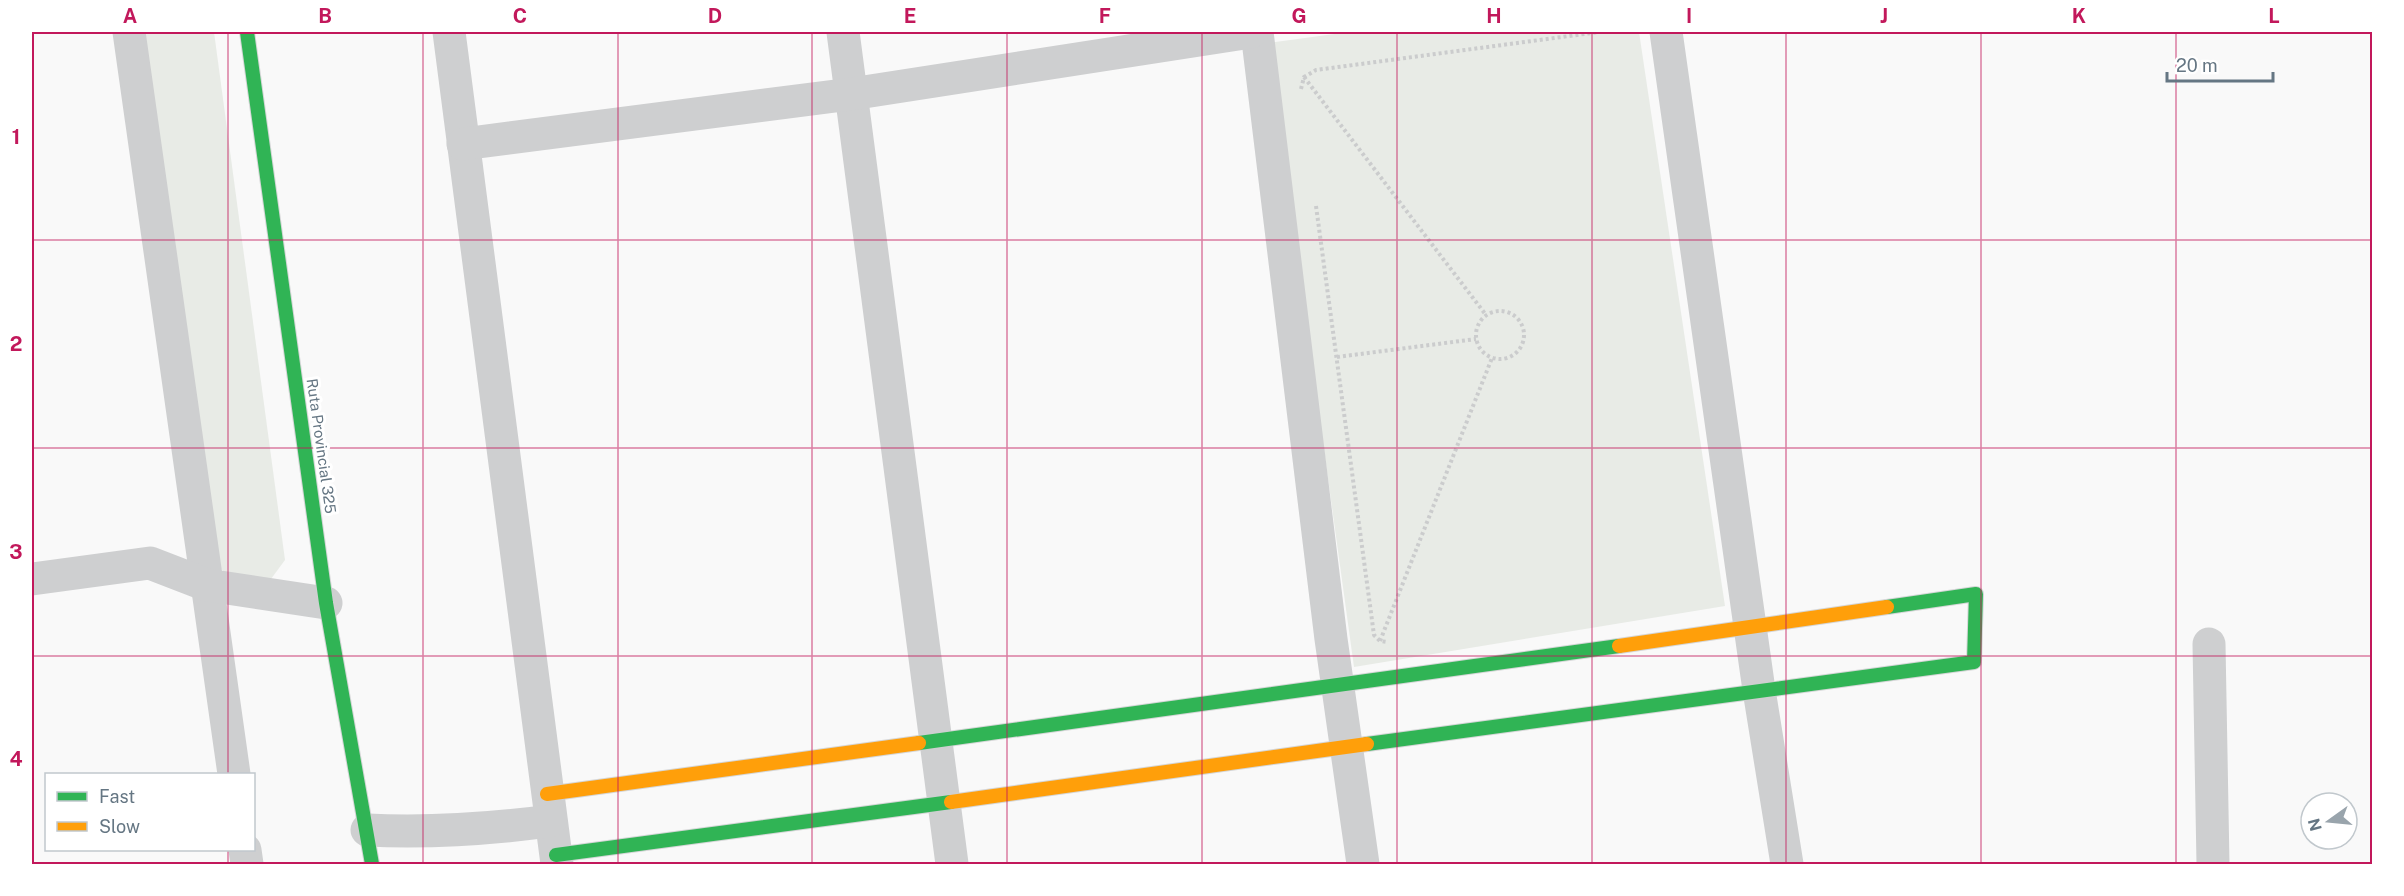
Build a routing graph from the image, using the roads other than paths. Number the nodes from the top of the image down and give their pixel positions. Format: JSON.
{"nodes":[{"id":1,"x":129,"y":32,"type":"edge"},
{"id":2,"x":247,"y":32,"type":"edge"},
{"id":3,"x":449,"y":32,"type":"edge"},
{"id":4,"x":843,"y":32,"type":"edge"},
{"id":5,"x":1251,"y":32,"type":"edge"},
{"id":6,"x":1257,"y":32,"type":"edge"},
{"id":7,"x":1666,"y":32,"type":"edge"},
{"id":8,"x":851,"y":94,"type":"junction"},
{"id":9,"x":463,"y":144,"type":"junction"},
{"id":10,"x":32,"y":579,"type":"edge"},
{"id":11,"x":207,"y":585,"type":"junction"},
{"id":12,"x":326,"y":603,"type":"junction"},
{"id":13,"x":1751,"y":625,"type":"junction"},
{"id":14,"x":2209,"y":644,"type":"dead end"},
{"id":15,"x":1338,"y":686,"type":"junction"},
{"id":16,"x":1759,"y":690,"type":"junction"},
{"id":17,"x":934,"y":740,"type":"junction"},
{"id":18,"x":1347,"y":748,"type":"junction"},
{"id":19,"x":234,"y":773,"type":"edge"},
{"id":20,"x":945,"y":805,"type":"junction"},
{"id":21,"x":549,"y":808,"type":"junction"},
{"id":22,"x":367,"y":830,"type":"junction"},
{"id":23,"x":556,"y":860,"type":"edge"},
{"id":24,"x":372,"y":864,"type":"edge"},
{"id":25,"x":952,"y":864,"type":"edge"},
{"id":26,"x":1363,"y":864,"type":"edge"},
{"id":27,"x":1788,"y":864,"type":"edge"},
{"id":28,"x":2212,"y":864,"type":"edge"}],
"edges":[{"from":1,"to":11,"type":"street"},
{"from":2,"to":12,"type":"street","name":"Ruta Provincial 325"},
{"from":3,"to":9,"type":"street"},
{"from":4,"to":8,"type":"street"},
{"from":5,"to":8,"type":"street"},
{"from":6,"to":15,"type":"street"},
{"from":7,"to":13,"type":"street"},
{"from":8,"to":9,"type":"street"},
{"from":8,"to":17,"type":"street"},
{"from":9,"to":21,"type":"street"},
{"from":10,"to":11,"type":"street"},
{"from":11,"to":12,"type":"street"},
{"from":11,"to":19,"type":"street"},
{"from":12,"to":22,"type":"street","name":"Ruta Provincial 325"},
{"from":13,"to":15,"type":"street"},
{"from":13,"to":16,"type":"street"},
{"from":13,"to":16,"type":"street"},
{"from":14,"to":28,"type":"street"},
{"from":15,"to":17,"type":"street"},
{"from":15,"to":18,"type":"street"},
{"from":16,"to":18,"type":"street"},
{"from":16,"to":27,"type":"street"},
{"from":17,"to":20,"type":"street"},
{"from":17,"to":21,"type":"street"},
{"from":18,"to":20,"type":"street"},
{"from":18,"to":26,"type":"street"},
{"from":20,"to":23,"type":"street"},
{"from":20,"to":25,"type":"street"},
{"from":21,"to":22,"type":"street"},
{"from":21,"to":23,"type":"street"},
{"from":22,"to":24,"type":"street","name":"Ruta Provincial 325"}]}
